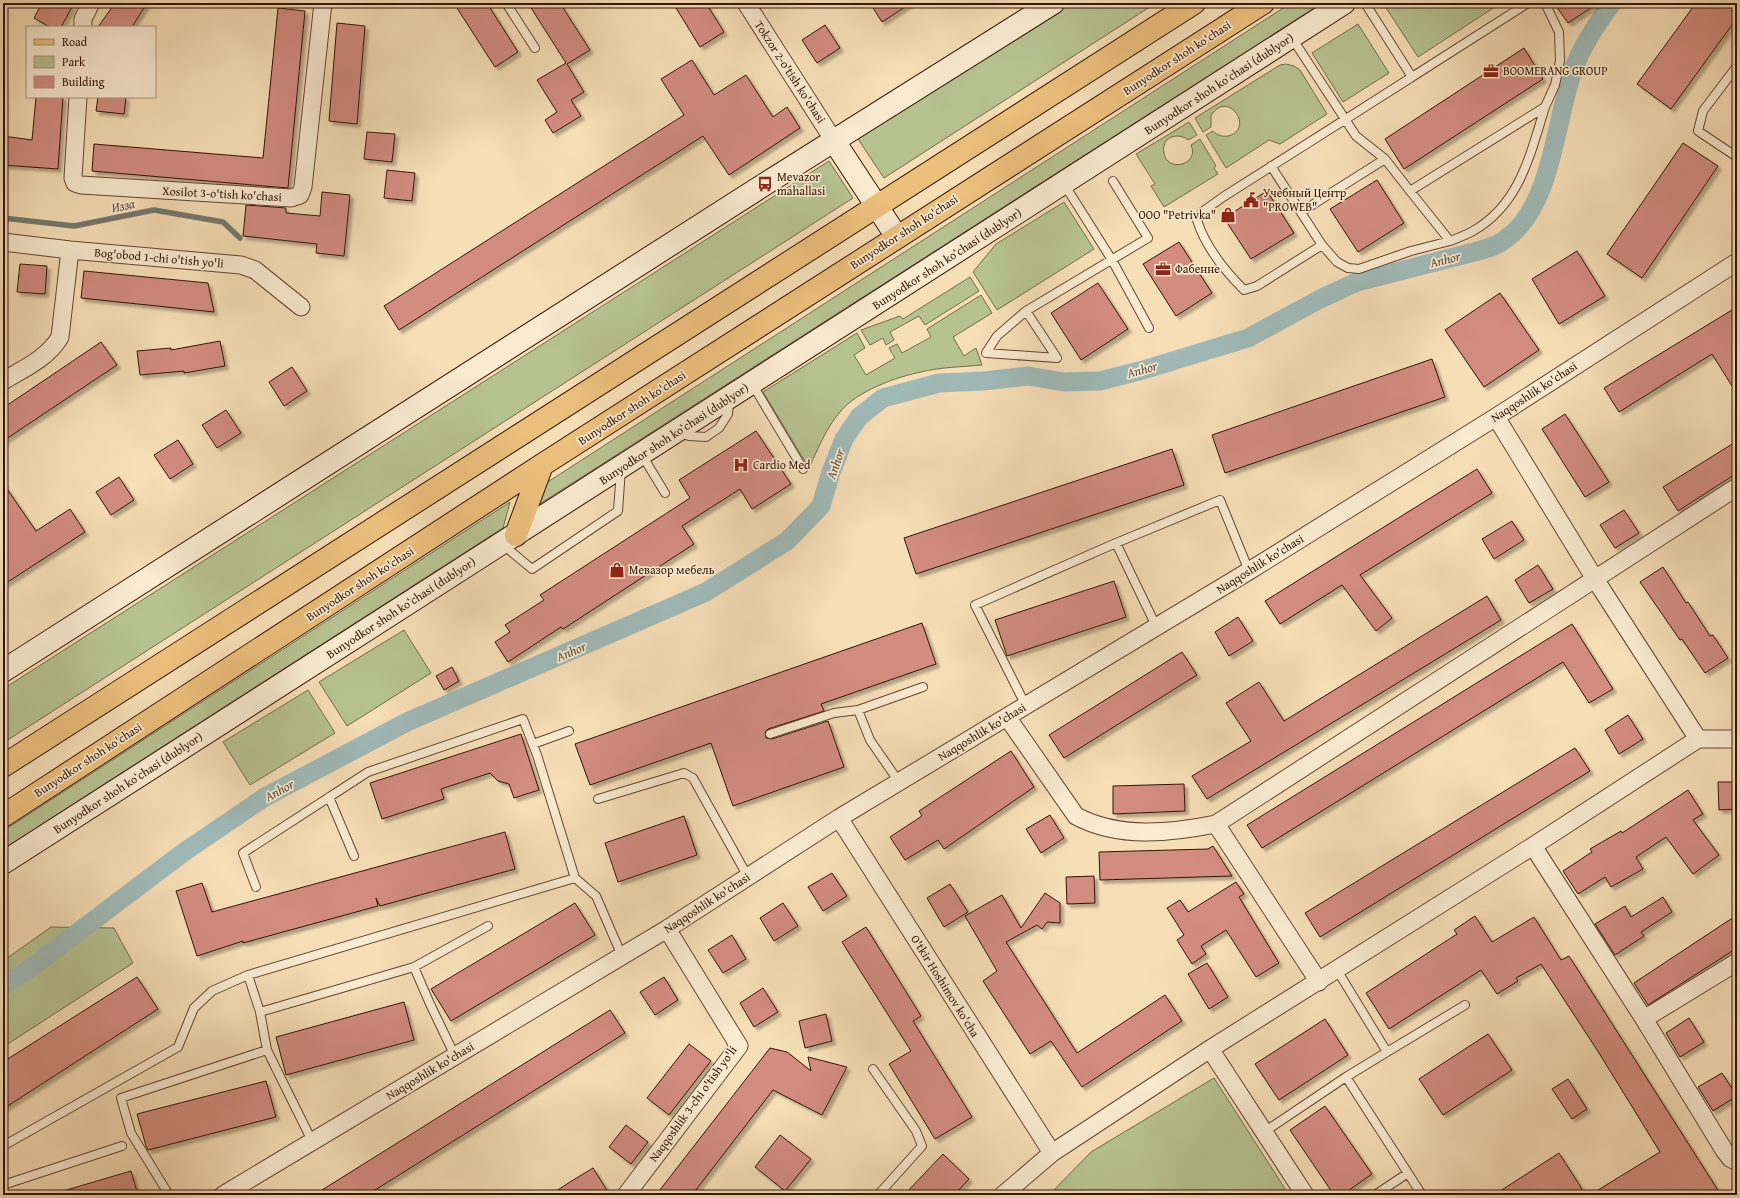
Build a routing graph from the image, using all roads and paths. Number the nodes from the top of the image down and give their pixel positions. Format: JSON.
{"nodes":[{"id":1,"x":91,"y":3,"type":"edge"},
{"id":2,"x":324,"y":3,"type":"edge"},
{"id":3,"x":506,"y":3,"type":"edge"},
{"id":4,"x":746,"y":3,"type":"edge"},
{"id":5,"x":1053,"y":3,"type":"edge"},
{"id":6,"x":1194,"y":3,"type":"edge"},
{"id":7,"x":1263,"y":3,"type":"edge"},
{"id":8,"x":1344,"y":3,"type":"edge"},
{"id":9,"x":1364,"y":3,"type":"edge"},
{"id":10,"x":1528,"y":3,"type":"edge"},
{"id":11,"x":1545,"y":3,"type":"edge"},
{"id":12,"x":83,"y":26,"type":"edge"},
{"id":13,"x":1292,"y":37,"type":"junction"},
{"id":14,"x":535,"y":48,"type":"dead end"},
{"id":15,"x":1737,"y":66,"type":"edge"},
{"id":16,"x":1412,"y":77,"type":"junction"},
{"id":17,"x":78,"y":98,"type":"edge"},
{"id":18,"x":1545,"y":107,"type":"junction"},
{"id":19,"x":1345,"y":118,"type":"junction"},
{"id":20,"x":834,"y":141,"type":"junction"},
{"id":21,"x":1737,"y":157,"type":"edge"},
{"id":22,"x":1385,"y":158,"type":"junction"},
{"id":23,"x":1271,"y":166,"type":"junction"},
{"id":24,"x":1113,"y":181,"type":"dead end"},
{"id":25,"x":1064,"y":184,"type":"junction"},
{"id":26,"x":1410,"y":190,"type":"junction"},
{"id":27,"x":876,"y":206,"type":"junction"},
{"id":28,"x":1301,"y":212,"type":"junction"},
{"id":29,"x":896,"y":237,"type":"junction"},
{"id":30,"x":1450,"y":241,"type":"junction"},
{"id":31,"x":3,"y":242,"type":"edge"},
{"id":32,"x":1322,"y":245,"type":"junction"},
{"id":33,"x":70,"y":250,"type":"junction"},
{"id":34,"x":1112,"y":260,"type":"junction"},
{"id":35,"x":1737,"y":262,"type":"edge"},
{"id":36,"x":301,"y":307,"type":"dead end"},
{"id":37,"x":1026,"y":311,"type":"junction"},
{"id":38,"x":1148,"y":328,"type":"dead end"},
{"id":39,"x":3,"y":382,"type":"edge"},
{"id":40,"x":750,"y":384,"type":"junction"},
{"id":41,"x":1496,"y":418,"type":"junction"},
{"id":42,"x":642,"y":454,"type":"junction"},
{"id":43,"x":542,"y":465,"type":"junction"},
{"id":44,"x":621,"y":467,"type":"junction"},
{"id":45,"x":803,"y":469,"type":"dead end"},
{"id":46,"x":1737,"y":487,"type":"edge"},
{"id":47,"x":665,"y":493,"type":"dead end"},
{"id":48,"x":509,"y":539,"type":"junction"},
{"id":49,"x":1116,"y":543,"type":"junction"},
{"id":50,"x":1249,"y":571,"type":"junction"},
{"id":51,"x":1595,"y":579,"type":"junction"},
{"id":52,"x":1157,"y":628,"type":"junction"},
{"id":53,"x":3,"y":671,"type":"edge"},
{"id":54,"x":923,"y":687,"type":"dead end"},
{"id":55,"x":1026,"y":706,"type":"junction"},
{"id":56,"x":858,"y":710,"type":"junction"},
{"id":57,"x":1007,"y":717,"type":"junction"},
{"id":58,"x":569,"y":731,"type":"dead end"},
{"id":59,"x":770,"y":734,"type":"dead end"},
{"id":60,"x":1698,"y":739,"type":"junction"},
{"id":61,"x":1737,"y":739,"type":"edge"},
{"id":62,"x":533,"y":744,"type":"junction"},
{"id":63,"x":3,"y":766,"type":"edge"},
{"id":64,"x":899,"y":782,"type":"junction"},
{"id":65,"x":329,"y":797,"type":"junction"},
{"id":66,"x":598,"y":800,"type":"dead end"},
{"id":67,"x":3,"y":816,"type":"edge"},
{"id":68,"x":839,"y":818,"type":"junction"},
{"id":69,"x":1216,"y":824,"type":"junction"},
{"id":70,"x":1532,"y":846,"type":"junction"},
{"id":71,"x":354,"y":856,"type":"dead end"},
{"id":72,"x":3,"y":863,"type":"edge"},
{"id":73,"x":748,"y":877,"type":"junction"},
{"id":74,"x":575,"y":878,"type":"junction"},
{"id":75,"x":256,"y":887,"type":"dead end"},
{"id":76,"x":488,"y":926,"type":"dead end"},
{"id":77,"x":667,"y":929,"type":"junction"},
{"id":78,"x":622,"y":956,"type":"junction"},
{"id":79,"x":1737,"y":962,"type":"edge"},
{"id":80,"x":414,"y":967,"type":"junction"},
{"id":81,"x":1337,"y":970,"type":"junction"},
{"id":82,"x":248,"y":975,"type":"junction"},
{"id":83,"x":1318,"y":982,"type":"junction"},
{"id":84,"x":1465,"y":1005,"type":"dead end"},
{"id":85,"x":260,"y":1012,"type":"junction"},
{"id":86,"x":1644,"y":1019,"type":"junction"},
{"id":87,"x":1210,"y":1049,"type":"junction"},
{"id":88,"x":267,"y":1050,"type":"junction"},
{"id":89,"x":1388,"y":1052,"type":"junction"},
{"id":90,"x":455,"y":1056,"type":"junction"},
{"id":91,"x":873,"y":1068,"type":"dead end"},
{"id":92,"x":1346,"y":1077,"type":"junction"},
{"id":93,"x":1264,"y":1132,"type":"junction"},
{"id":94,"x":312,"y":1141,"type":"junction"},
{"id":95,"x":3,"y":1146,"type":"edge"},
{"id":96,"x":122,"y":1146,"type":"dead end"},
{"id":97,"x":1052,"y":1153,"type":"junction"},
{"id":98,"x":1737,"y":1162,"type":"edge"},
{"id":99,"x":1408,"y":1173,"type":"junction"},
{"id":100,"x":3,"y":1186,"type":"edge"},
{"id":101,"x":168,"y":1195,"type":"edge"},
{"id":102,"x":223,"y":1195,"type":"edge"},
{"id":103,"x":626,"y":1195,"type":"edge"},
{"id":104,"x":878,"y":1195,"type":"edge"},
{"id":105,"x":1003,"y":1195,"type":"edge"},
{"id":106,"x":1305,"y":1195,"type":"edge"},
{"id":107,"x":1375,"y":1195,"type":"edge"},
{"id":108,"x":1422,"y":1195,"type":"edge"}],
"edges":[{"from":1,"to":12,"type":"street"},
{"from":2,"to":17,"type":"street","name":"Xosilot 3-o'tish ko'chasi"},
{"from":3,"to":14,"type":"lane"},
{"from":4,"to":20,"type":"street","name":"Tokzor 2-o'tish ko'chasi"},
{"from":5,"to":20,"type":"street"},
{"from":6,"to":27,"type":"main road"},
{"from":7,"to":29,"type":"main road","name":"Bunyodkor shoh ko'chasi"},
{"from":8,"to":13,"type":"street","name":"Bunyodkor shoh koʻchasi (dublyor)"},
{"from":9,"to":16,"type":"lane"},
{"from":10,"to":16,"type":"lane"},
{"from":11,"to":18,"type":"lane"},
{"from":13,"to":19,"type":"lane"},
{"from":13,"to":25,"type":"street","name":"Bunyodkor shoh koʻchasi (dublyor)"},
{"from":15,"to":21,"type":"lane"},
{"from":16,"to":19,"type":"lane"},
{"from":18,"to":26,"type":"lane"},
{"from":18,"to":30,"type":"lane"},
{"from":19,"to":22,"type":"lane"},
{"from":19,"to":23,"type":"lane"},
{"from":20,"to":27,"type":"street"},
{"from":20,"to":53,"type":"street"},
{"from":22,"to":26,"type":"lane"},
{"from":22,"to":28,"type":"lane"},
{"from":23,"to":28,"type":"lane"},
{"from":23,"to":32,"type":"lane"},
{"from":24,"to":34,"type":"lane"},
{"from":25,"to":34,"type":"lane"},
{"from":25,"to":40,"type":"street","name":"Bunyodkor shoh koʻchasi (dublyor)"},
{"from":26,"to":30,"type":"lane"},
{"from":27,"to":29,"type":"street"},
{"from":27,"to":63,"type":"main road"},
{"from":28,"to":32,"type":"lane"},
{"from":29,"to":43,"type":"main road","name":"Bunyodkor shoh ko'chasi"},
{"from":30,"to":32,"type":"lane"},
{"from":31,"to":33,"type":"street","name":"Bog'obod 1-chi o'tish yo'li"},
{"from":33,"to":36,"type":"street","name":"Bog'obod 1-chi o'tish yo'li"},
{"from":33,"to":39,"type":"street"},
{"from":34,"to":37,"type":"lane"},
{"from":34,"to":38,"type":"lane"},
{"from":35,"to":41,"type":"street","name":"Naqqoshlik ko'chasi"},
{"from":37,"to":37,"type":"lane"},
{"from":40,"to":42,"type":"street","name":"Bunyodkor shoh koʻchasi (dublyor)"},
{"from":40,"to":45,"type":"lane"},
{"from":41,"to":50,"type":"street","name":"Naqqoshlik ko'chasi"},
{"from":41,"to":51,"type":"street"},
{"from":42,"to":44,"type":"street","name":"Bunyodkor shoh koʻchasi (dublyor)"},
{"from":42,"to":47,"type":"lane"},
{"from":43,"to":48,"type":"main road"},
{"from":43,"to":67,"type":"main road","name":"Bunyodkor shoh ko'chasi"},
{"from":44,"to":48,"type":"street","name":"Bunyodkor shoh koʻchasi (dublyor)"},
{"from":44,"to":48,"type":"lane"},
{"from":46,"to":51,"type":"street"},
{"from":48,"to":72,"type":"street","name":"Bunyodkor shoh koʻchasi (dublyor)"},
{"from":49,"to":50,"type":"lane"},
{"from":49,"to":52,"type":"lane"},
{"from":49,"to":55,"type":"lane"},
{"from":50,"to":52,"type":"street","name":"Naqqoshlik ko'chasi"},
{"from":51,"to":60,"type":"street"},
{"from":51,"to":69,"type":"street"},
{"from":52,"to":55,"type":"street","name":"Naqqoshlik ko'chasi"},
{"from":54,"to":56,"type":"lane"},
{"from":55,"to":57,"type":"street","name":"Naqqoshlik ko'chasi"},
{"from":56,"to":59,"type":"lane"},
{"from":56,"to":64,"type":"lane"},
{"from":57,"to":64,"type":"street","name":"Naqqoshlik ko'chasi"},
{"from":57,"to":69,"type":"street"},
{"from":58,"to":62,"type":"lane"},
{"from":60,"to":61,"type":"street"},
{"from":60,"to":70,"type":"street"},
{"from":62,"to":65,"type":"lane"},
{"from":62,"to":74,"type":"lane"},
{"from":64,"to":68,"type":"street","name":"Naqqoshlik ko'chasi"},
{"from":65,"to":71,"type":"lane"},
{"from":65,"to":75,"type":"lane"},
{"from":66,"to":73,"type":"lane"},
{"from":68,"to":73,"type":"street","name":"Naqqoshlik ko'chasi"},
{"from":68,"to":97,"type":"street","name":"O'tkir Hoshimov ko'cha"},
{"from":69,"to":83,"type":"street"},
{"from":70,"to":81,"type":"street"},
{"from":70,"to":86,"type":"street"},
{"from":73,"to":77,"type":"street","name":"Naqqoshlik ko'chasi"},
{"from":74,"to":78,"type":"lane"},
{"from":74,"to":82,"type":"lane"},
{"from":76,"to":80,"type":"lane"},
{"from":77,"to":78,"type":"street","name":"Naqqoshlik ko'chasi"},
{"from":77,"to":103,"type":"street","name":"Naqqoshlik 3-chi o'tish yo'li"},
{"from":78,"to":90,"type":"street","name":"Naqqoshlik ko'chasi"},
{"from":79,"to":86,"type":"street"},
{"from":80,"to":85,"type":"lane"},
{"from":80,"to":90,"type":"lane"},
{"from":81,"to":83,"type":"street"},
{"from":81,"to":89,"type":"lane"},
{"from":82,"to":85,"type":"lane"},
{"from":82,"to":95,"type":"lane"},
{"from":83,"to":87,"type":"street"},
{"from":84,"to":89,"type":"lane"},
{"from":85,"to":88,"type":"lane"},
{"from":86,"to":98,"type":"street"},
{"from":87,"to":93,"type":"street"},
{"from":87,"to":97,"type":"street"},
{"from":88,"to":94,"type":"lane"},
{"from":88,"to":101,"type":"lane"},
{"from":89,"to":92,"type":"lane"},
{"from":90,"to":94,"type":"street","name":"Naqqoshlik ko'chasi"},
{"from":91,"to":104,"type":"lane"},
{"from":92,"to":93,"type":"lane"},
{"from":92,"to":99,"type":"lane"},
{"from":93,"to":106,"type":"street"},
{"from":94,"to":102,"type":"street","name":"Naqqoshlik ko'chasi"},
{"from":96,"to":100,"type":"lane"},
{"from":97,"to":105,"type":"street"},
{"from":99,"to":107,"type":"lane"},
{"from":99,"to":108,"type":"lane"}]}
